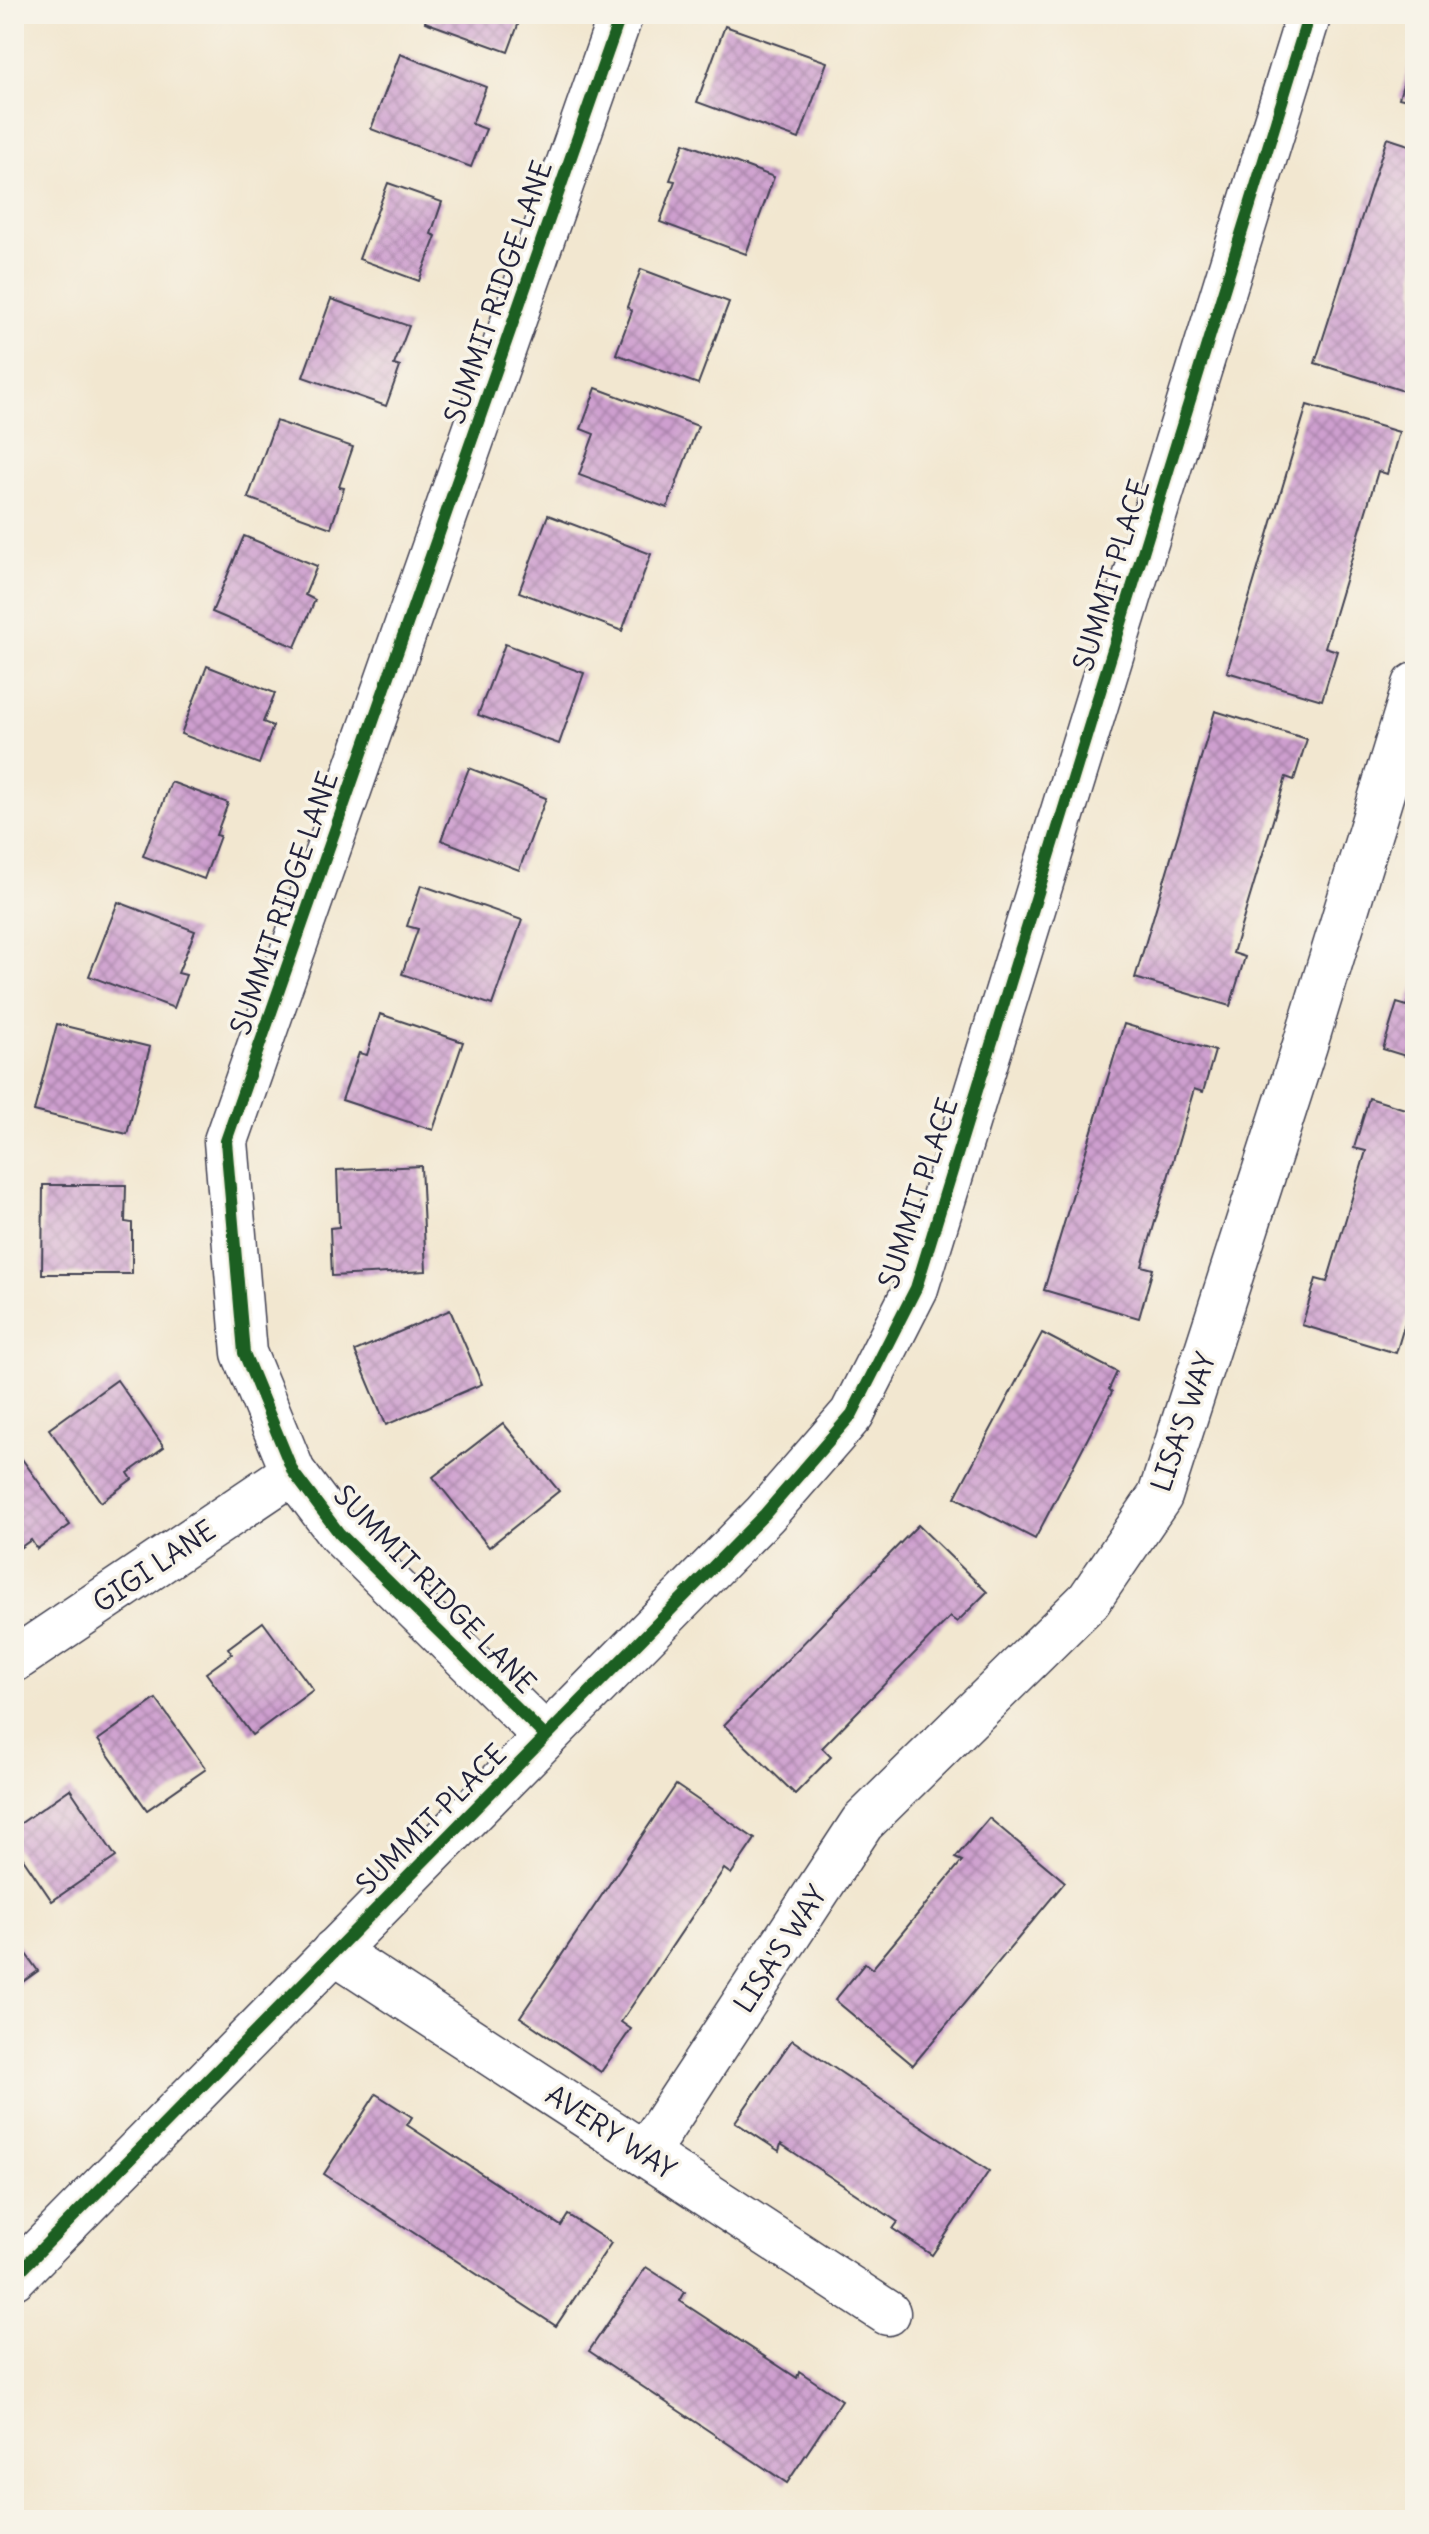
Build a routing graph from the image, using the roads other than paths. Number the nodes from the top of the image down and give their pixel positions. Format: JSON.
{"nodes":[{"id":1,"x":621,"y":14,"type":"edge"},
{"id":2,"x":1309,"y":14,"type":"edge"},
{"id":3,"x":1415,"y":685,"type":"edge"},
{"id":4,"x":293,"y":1472,"type":"junction"},
{"id":5,"x":14,"y":1660,"type":"edge"},
{"id":6,"x":545,"y":1736,"type":"junction"},
{"id":7,"x":334,"y":1951,"type":"junction"},
{"id":8,"x":645,"y":2154,"type":"junction"},
{"id":9,"x":14,"y":2277,"type":"edge"},
{"id":10,"x":888,"y":2313,"type":"dead end"}],
"edges":[{"from":1,"to":4,"type":"street","name":"SUMMIT RIDGE LANE"},
{"from":2,"to":6,"type":"street","name":"SUMMIT PLACE"},
{"from":3,"to":8,"type":"street","name":"LISA'S WAY"},
{"from":4,"to":5,"type":"street","name":"GIGI LANE"},
{"from":4,"to":6,"type":"street","name":"SUMMIT RIDGE LANE"},
{"from":6,"to":7,"type":"street","name":"SUMMIT PLACE"},
{"from":7,"to":8,"type":"street","name":"AVERY WAY"},
{"from":7,"to":9,"type":"street","name":"SUMMIT PLACE"},
{"from":8,"to":10,"type":"street","name":"AVERY WAY"}]}
